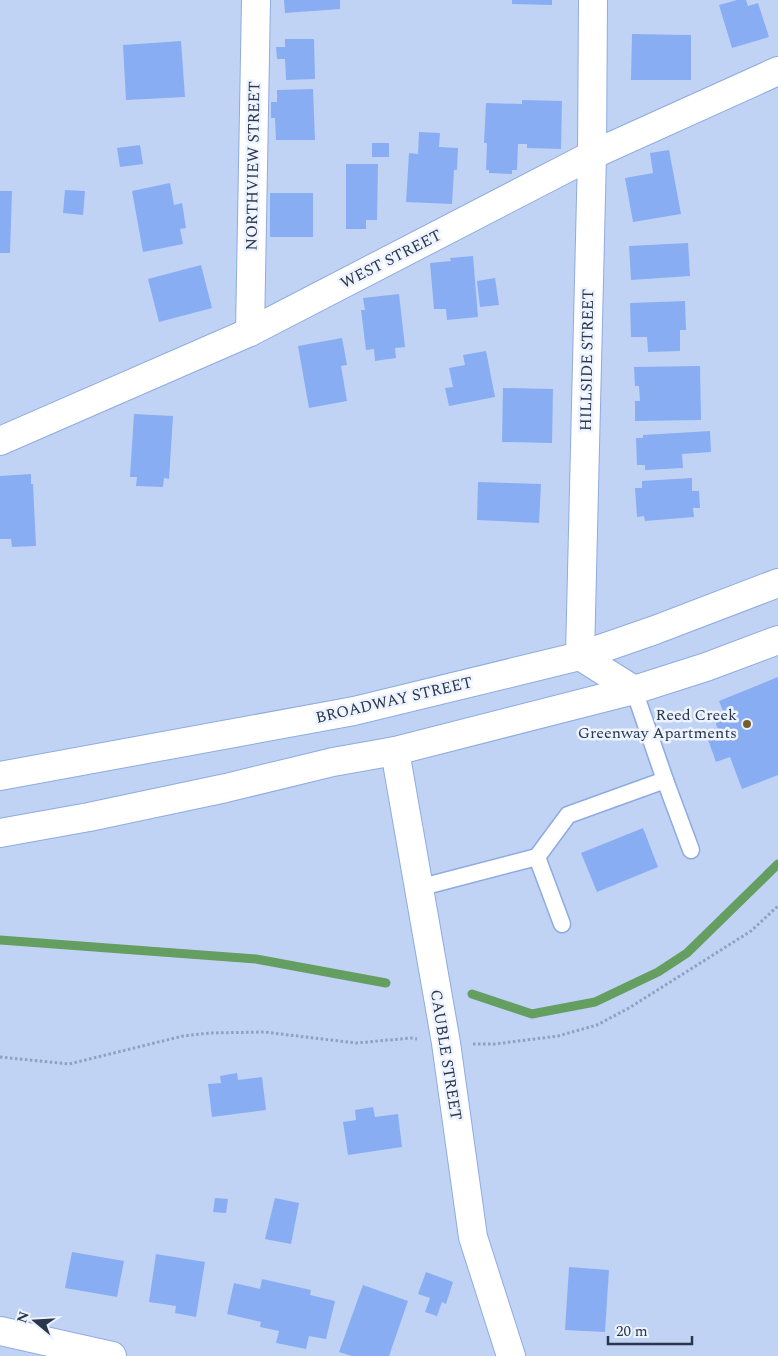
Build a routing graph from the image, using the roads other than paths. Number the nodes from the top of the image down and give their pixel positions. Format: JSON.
{"nodes":[{"id":1,"x":256,"y":0,"type":"edge"},
{"id":2,"x":593,"y":0,"type":"edge"},
{"id":3,"x":778,"y":71,"type":"edge"},
{"id":4,"x":592,"y":155,"type":"junction"},
{"id":5,"x":250,"y":332,"type":"junction"},
{"id":6,"x":0,"y":440,"type":"edge"},
{"id":7,"x":778,"y":583,"type":"edge"},
{"id":8,"x":778,"y":640,"type":"edge"},
{"id":9,"x":580,"y":656,"type":"junction"},
{"id":10,"x":634,"y":690,"type":"junction"},
{"id":11,"x":395,"y":751,"type":"junction"},
{"id":12,"x":0,"y":776,"type":"edge"},
{"id":13,"x":665,"y":780,"type":"junction"},
{"id":14,"x":0,"y":833,"type":"edge"},
{"id":15,"x":691,"y":850,"type":"dead end"},
{"id":16,"x":537,"y":857,"type":"junction"},
{"id":17,"x":418,"y":888,"type":"junction"},
{"id":18,"x":562,"y":924,"type":"dead end"},
{"id":19,"x":0,"y":1331,"type":"edge"},
{"id":20,"x":112,"y":1356,"type":"edge"},
{"id":21,"x":511,"y":1356,"type":"edge"}],
"edges":[{"from":1,"to":5,"type":"street","name":"NORTHVIEW STREET"},
{"from":2,"to":4,"type":"street","name":"HILLSIDE STREET"},
{"from":3,"to":4,"type":"street","name":"WEST STREET"},
{"from":4,"to":5,"type":"street","name":"WEST STREET"},
{"from":4,"to":9,"type":"street","name":"HILLSIDE STREET"},
{"from":5,"to":6,"type":"street","name":"WEST STREET"},
{"from":7,"to":9,"type":"street","name":"BROADWAY STREET"},
{"from":8,"to":10,"type":"street"},
{"from":9,"to":10,"type":"street"},
{"from":9,"to":12,"type":"street","name":"BROADWAY STREET"},
{"from":10,"to":11,"type":"street"},
{"from":10,"to":13,"type":"lane"},
{"from":11,"to":14,"type":"street"},
{"from":11,"to":17,"type":"street","name":"CAUBLE STREET"},
{"from":13,"to":15,"type":"lane"},
{"from":13,"to":16,"type":"lane"},
{"from":16,"to":17,"type":"lane"},
{"from":16,"to":18,"type":"lane"},
{"from":17,"to":21,"type":"street","name":"CAUBLE STREET"},
{"from":19,"to":20,"type":"street"}]}
